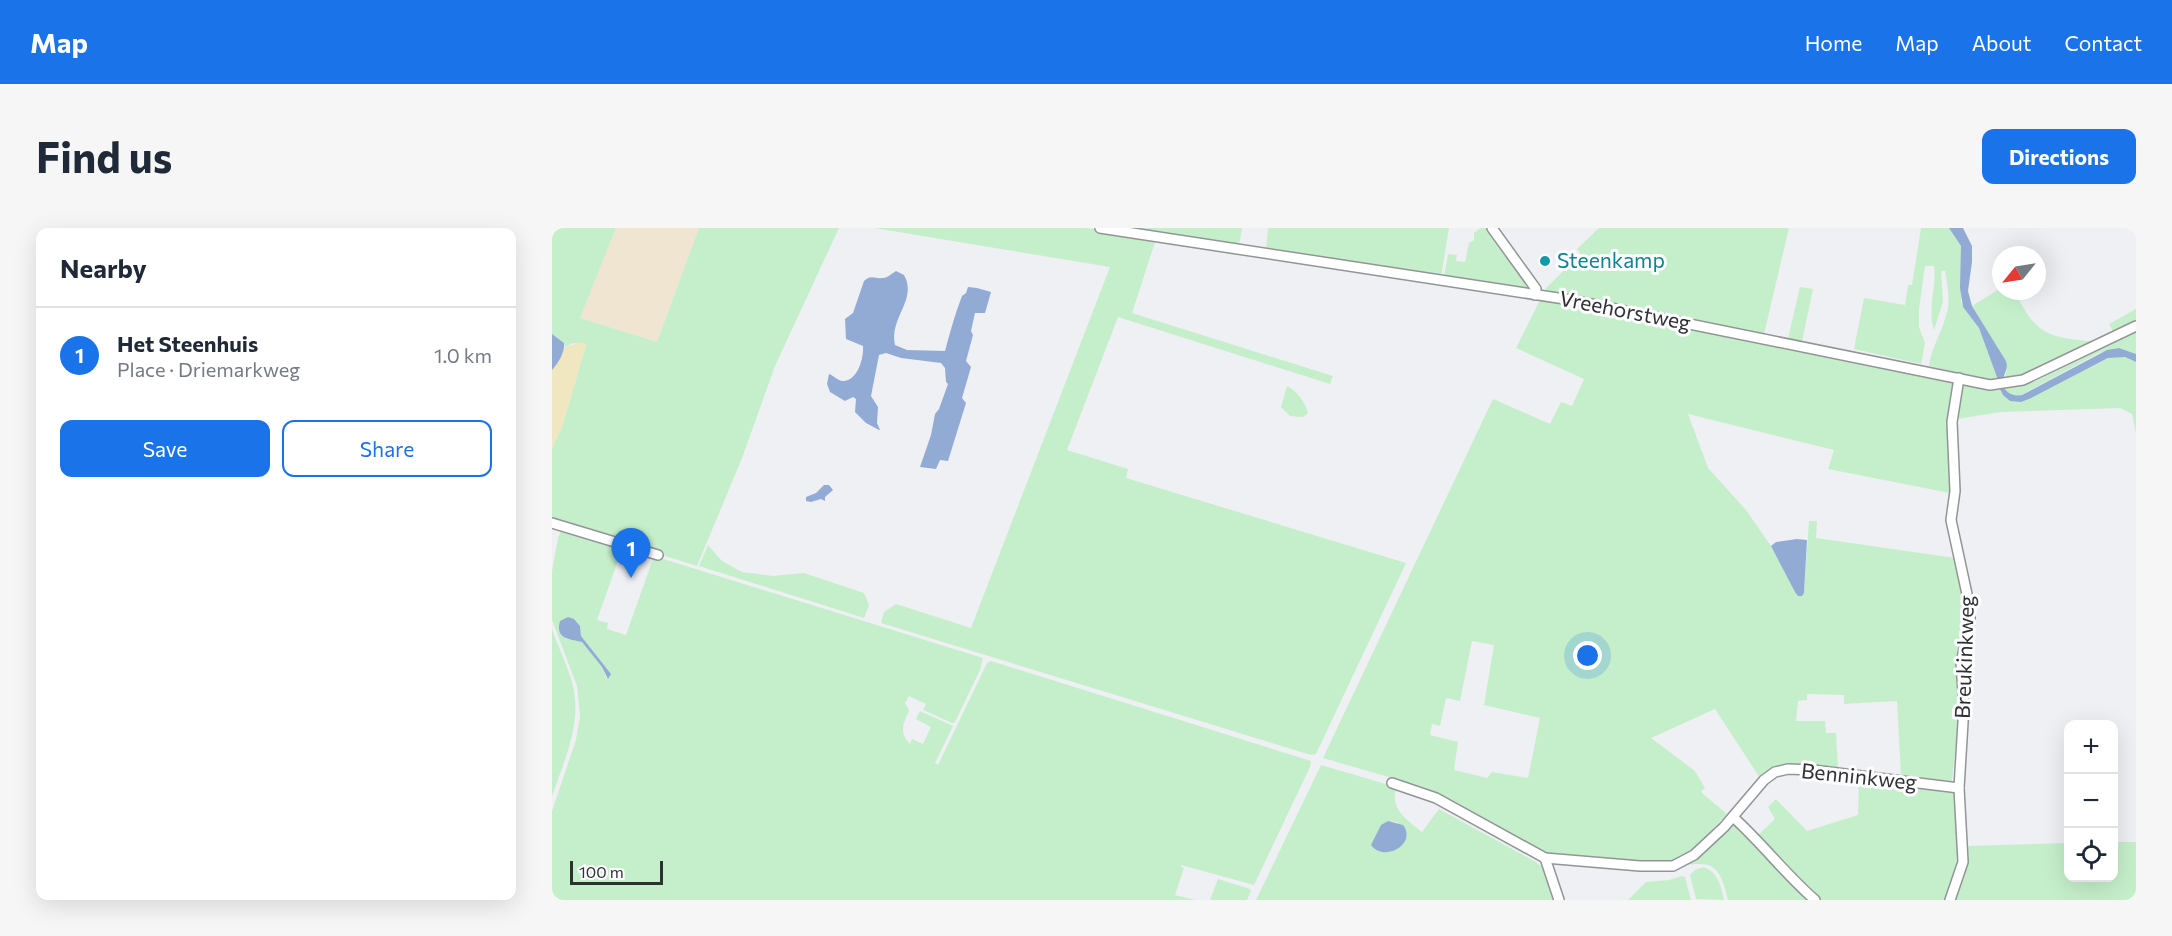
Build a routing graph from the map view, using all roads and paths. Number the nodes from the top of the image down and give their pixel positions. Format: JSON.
{"nodes":[{"id":1,"x":1100,"y":228,"type":"edge"},
{"id":2,"x":1492,"y":228,"type":"edge"},
{"id":3,"x":1535,"y":295,"type":"junction"},
{"id":4,"x":2136,"y":326,"type":"edge"},
{"id":5,"x":1959,"y":378,"type":"junction"},
{"id":6,"x":552,"y":523,"type":"edge"},
{"id":7,"x":658,"y":555,"type":"dead end"},
{"id":8,"x":1392,"y":783,"type":"dead end"},
{"id":9,"x":1959,"y":788,"type":"junction"},
{"id":10,"x":1733,"y":817,"type":"junction"},
{"id":11,"x":1545,"y":858,"type":"junction"},
{"id":12,"x":1559,"y":900,"type":"edge"},
{"id":13,"x":1815,"y":900,"type":"edge"},
{"id":14,"x":1950,"y":900,"type":"edge"}],
"edges":[{"from":1,"to":3,"type":"street","name":"Vreehorstweg"},
{"from":2,"to":3,"type":"street"},
{"from":3,"to":5,"type":"street","name":"Vreehorstweg"},
{"from":4,"to":5,"type":"street","name":"Vreehorstweg"},
{"from":5,"to":9,"type":"street","name":"Breukinkweg"},
{"from":6,"to":7,"type":"street"},
{"from":8,"to":11,"type":"street"},
{"from":9,"to":10,"type":"street","name":"Benninkweg"},
{"from":9,"to":14,"type":"street","name":"Breukinkweg"},
{"from":10,"to":11,"type":"street","name":"Benninkweg"},
{"from":10,"to":13,"type":"street"},
{"from":11,"to":12,"type":"street"}]}
